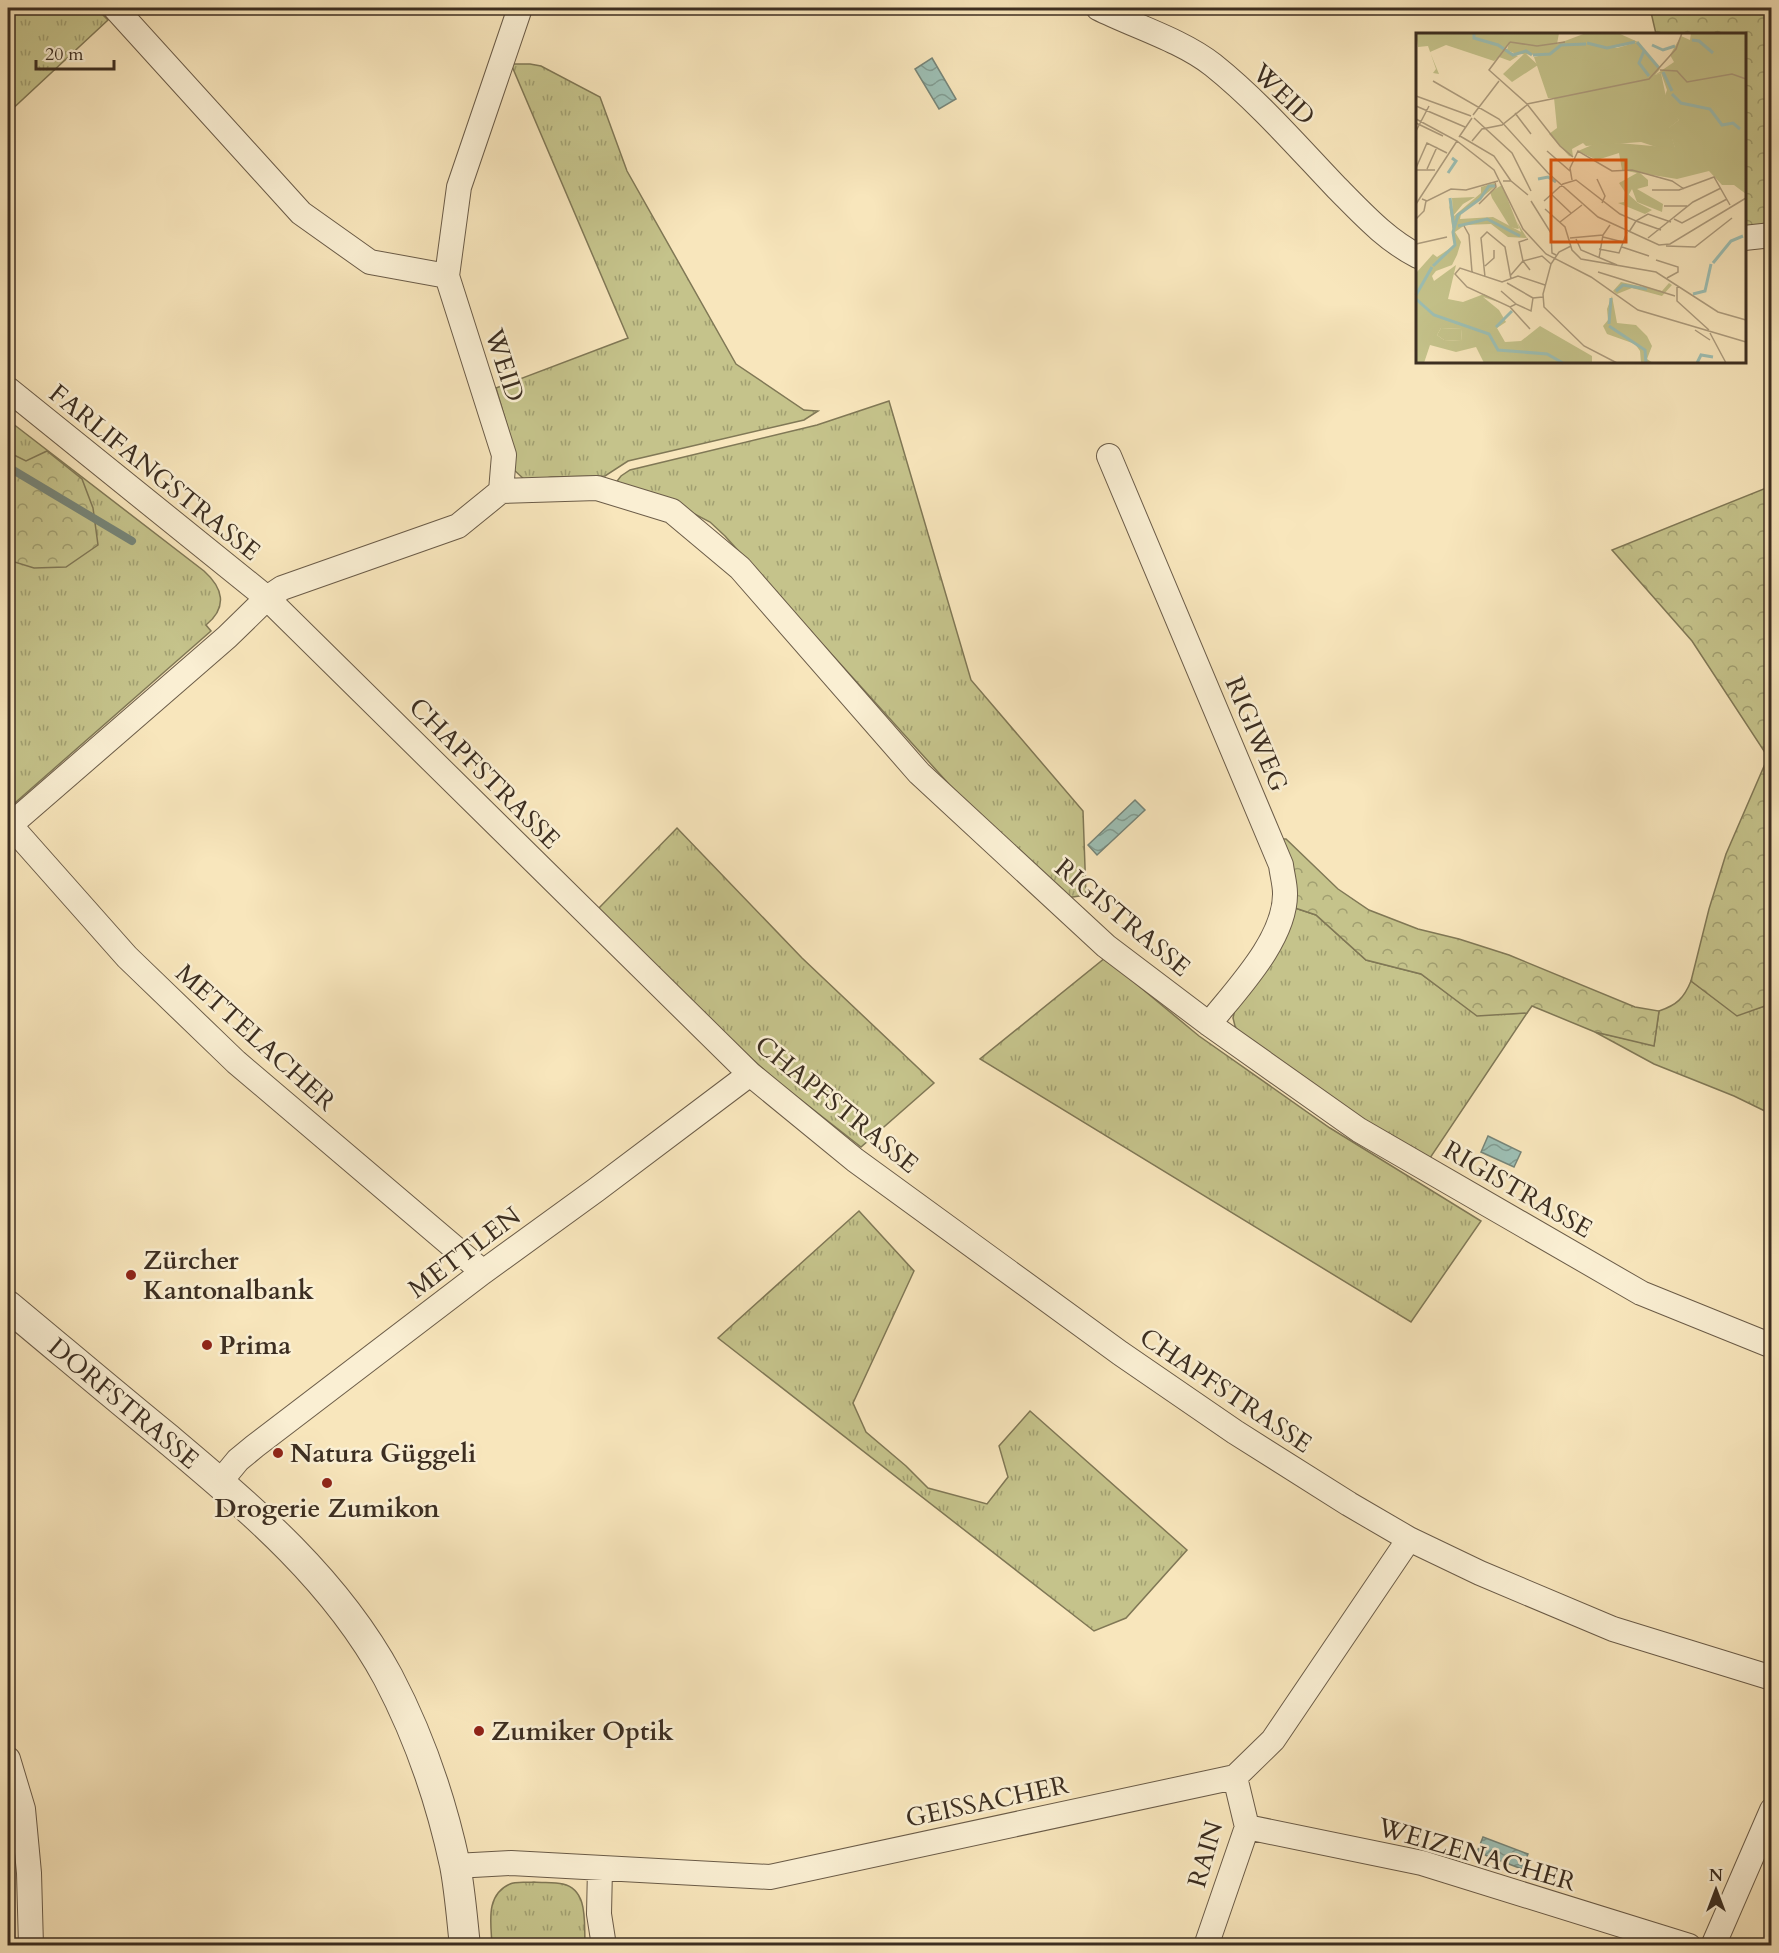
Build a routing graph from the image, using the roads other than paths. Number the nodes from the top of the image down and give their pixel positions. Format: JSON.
{"nodes":[{"id":1,"x":115,"y":8,"type":"edge"},
{"id":2,"x":520,"y":8,"type":"edge"},
{"id":3,"x":1098,"y":8,"type":"edge"},
{"id":4,"x":1772,"y":235,"type":"edge"},
{"id":5,"x":1746,"y":238,"type":"edge"},
{"id":6,"x":1414,"y":254,"type":"edge"},
{"id":7,"x":447,"y":276,"type":"junction"},
{"id":8,"x":8,"y":389,"type":"edge"},
{"id":9,"x":1108,"y":456,"type":"dead end"},
{"id":10,"x":501,"y":491,"type":"junction"},
{"id":11,"x":267,"y":598,"type":"junction"},
{"id":12,"x":9,"y":826,"type":"edge"},
{"id":13,"x":1209,"y":1024,"type":"junction"},
{"id":14,"x":750,"y":1074,"type":"junction"},
{"id":15,"x":483,"y":1272,"type":"junction"},
{"id":16,"x":8,"y":1306,"type":"edge"},
{"id":17,"x":1772,"y":1346,"type":"edge"},
{"id":18,"x":219,"y":1483,"type":"junction"},
{"id":19,"x":1409,"y":1539,"type":"junction"},
{"id":20,"x":1772,"y":1678,"type":"edge"},
{"id":21,"x":8,"y":1759,"type":"edge"},
{"id":22,"x":1235,"y":1778,"type":"junction"},
{"id":23,"x":1772,"y":1810,"type":"edge"},
{"id":24,"x":1247,"y":1827,"type":"junction"},
{"id":25,"x":455,"y":1866,"type":"junction"},
{"id":26,"x":600,"y":1868,"type":"junction"},
{"id":27,"x":31,"y":1946,"type":"edge"},
{"id":28,"x":465,"y":1946,"type":"edge"},
{"id":29,"x":604,"y":1946,"type":"edge"},
{"id":30,"x":1206,"y":1946,"type":"edge"},
{"id":31,"x":1689,"y":1946,"type":"edge"},
{"id":32,"x":1713,"y":1946,"type":"edge"}],
"edges":[{"from":1,"to":7,"type":"street"},
{"from":2,"to":7,"type":"street","name":"WEID"},
{"from":3,"to":6,"type":"street","name":"WEID"},
{"from":4,"to":5,"type":"street"},
{"from":7,"to":10,"type":"street","name":"WEID"},
{"from":8,"to":11,"type":"street","name":"FARLIFANGSTRASSE"},
{"from":9,"to":13,"type":"street","name":"RIGIWEG"},
{"from":10,"to":11,"type":"street"},
{"from":10,"to":13,"type":"street","name":"RIGISTRASSE"},
{"from":11,"to":12,"type":"street"},
{"from":11,"to":14,"type":"street","name":"CHAPFSTRASSE"},
{"from":12,"to":15,"type":"street","name":"METTELACHER"},
{"from":13,"to":17,"type":"street","name":"RIGISTRASSE"},
{"from":14,"to":15,"type":"street","name":"METTLEN"},
{"from":14,"to":19,"type":"street","name":"CHAPFSTRASSE"},
{"from":15,"to":18,"type":"street","name":"METTLEN"},
{"from":16,"to":18,"type":"street","name":"DORFSTRASSE"},
{"from":18,"to":25,"type":"street","name":"DORFSTRASSE"},
{"from":19,"to":20,"type":"street","name":"CHAPFSTRASSE"},
{"from":19,"to":22,"type":"street"},
{"from":21,"to":27,"type":"street"},
{"from":22,"to":24,"type":"street","name":"RAIN"},
{"from":22,"to":26,"type":"street","name":"GEISSACHER"},
{"from":23,"to":32,"type":"street"},
{"from":24,"to":30,"type":"street","name":"RAIN"},
{"from":24,"to":31,"type":"street","name":"WEIZENACHER"},
{"from":25,"to":26,"type":"street","name":"GEISSACHER"},
{"from":25,"to":28,"type":"street","name":"DORFSTRASSE"},
{"from":26,"to":29,"type":"street"}]}
